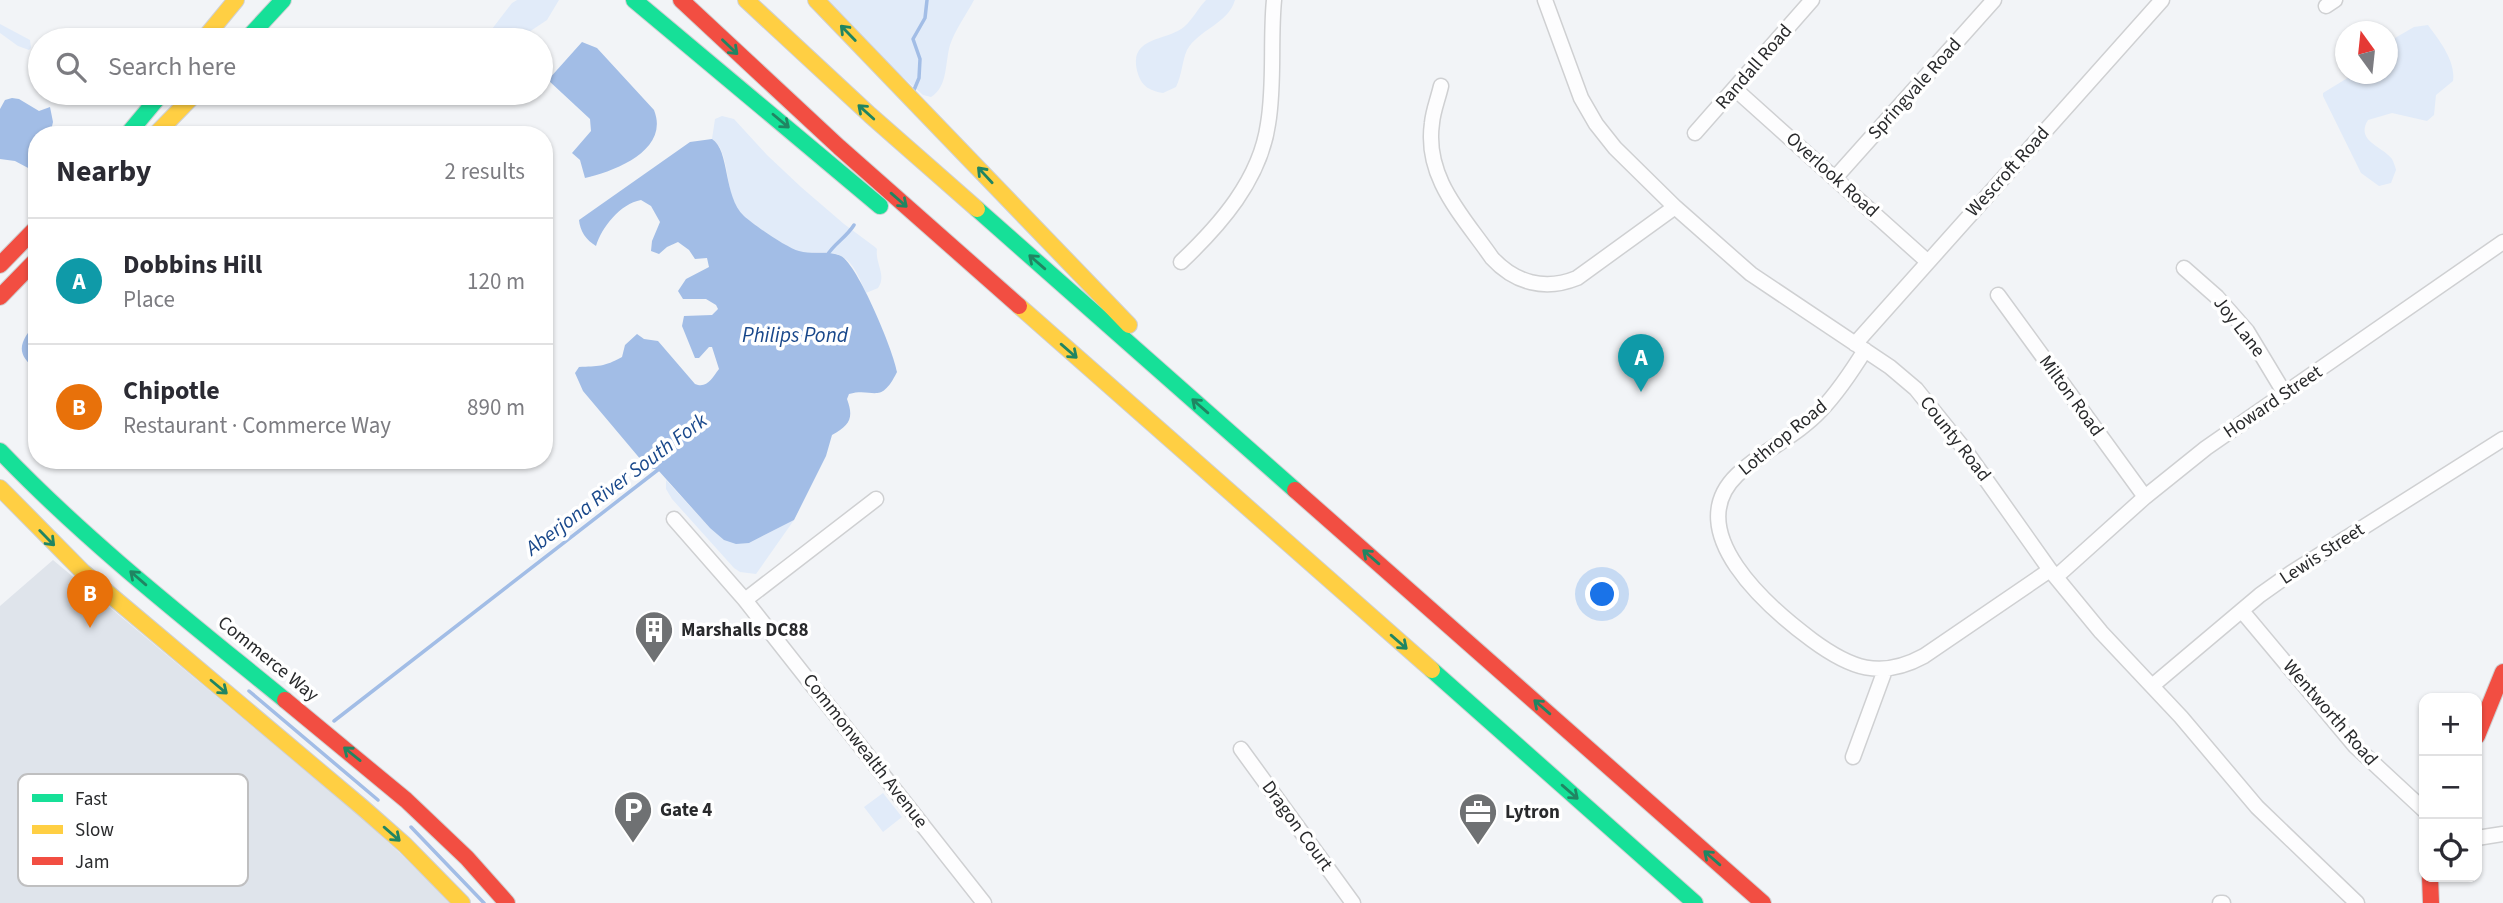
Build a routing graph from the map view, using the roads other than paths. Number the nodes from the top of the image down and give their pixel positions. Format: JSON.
{"nodes":[{"id":1,"x":225,"y":0,"type":"edge"},
{"id":2,"x":236,"y":0,"type":"edge"},
{"id":3,"x":286,"y":0,"type":"edge"},
{"id":4,"x":634,"y":0,"type":"edge"},
{"id":5,"x":681,"y":0,"type":"edge"},
{"id":6,"x":746,"y":0,"type":"edge"},
{"id":7,"x":816,"y":0,"type":"edge"},
{"id":8,"x":1274,"y":0,"type":"edge"},
{"id":9,"x":1545,"y":0,"type":"edge"},
{"id":10,"x":1994,"y":0,"type":"edge"},
{"id":11,"x":2162,"y":0,"type":"edge"},
{"id":12,"x":1810,"y":1,"type":"edge"},
{"id":13,"x":210,"y":28,"type":"edge"},
{"id":14,"x":213,"y":28,"type":"edge"},
{"id":15,"x":258,"y":28,"type":"edge"},
{"id":16,"x":1441,"y":86,"type":"dead end"},
{"id":17,"x":1735,"y":89,"type":"junction"},
{"id":18,"x":152,"y":105,"type":"edge"},
{"id":19,"x":184,"y":105,"type":"edge"},
{"id":20,"x":134,"y":126,"type":"edge"},
{"id":21,"x":164,"y":126,"type":"edge"},
{"id":22,"x":1695,"y":133,"type":"dead end"},
{"id":23,"x":1835,"y":178,"type":"junction"},
{"id":24,"x":1675,"y":207,"type":"junction"},
{"id":25,"x":28,"y":236,"type":"edge"},
{"id":26,"x":2503,"y":242,"type":"edge"},
{"id":27,"x":1181,"y":262,"type":"dead end"},
{"id":28,"x":1928,"y":262,"type":"junction"},
{"id":29,"x":971,"y":264,"type":"junction"},
{"id":30,"x":0,"y":265,"type":"edge"},
{"id":31,"x":28,"y":268,"type":"edge"},
{"id":32,"x":2184,"y":268,"type":"dead end"},
{"id":33,"x":1998,"y":295,"type":"dead end"},
{"id":34,"x":0,"y":297,"type":"edge"},
{"id":35,"x":1860,"y":347,"type":"junction"},
{"id":36,"x":1180,"y":388,"type":"junction"},
{"id":37,"x":2285,"y":394,"type":"junction"},
{"id":38,"x":2503,"y":439,"type":"edge"},
{"id":39,"x":0,"y":450,"type":"edge"},
{"id":40,"x":0,"y":488,"type":"edge"},
{"id":41,"x":2145,"y":497,"type":"junction"},
{"id":42,"x":876,"y":499,"type":"dead end"},
{"id":43,"x":674,"y":519,"type":"dead end"},
{"id":44,"x":2053,"y":574,"type":"junction"},
{"id":45,"x":158,"y":596,"type":"junction"},
{"id":46,"x":745,"y":600,"type":"junction"},
{"id":47,"x":2242,"y":611,"type":"junction"},
{"id":48,"x":138,"y":620,"type":"junction"},
{"id":49,"x":1885,"y":670,"type":"junction"},
{"id":50,"x":2503,"y":672,"type":"edge"},
{"id":51,"x":2152,"y":686,"type":"junction"},
{"id":52,"x":2482,"y":724,"type":"edge"},
{"id":53,"x":1241,"y":749,"type":"dead end"},
{"id":54,"x":1853,"y":757,"type":"dead end"},
{"id":55,"x":2419,"y":805,"type":"edge"},
{"id":56,"x":2503,"y":834,"type":"edge"},
{"id":57,"x":2482,"y":837,"type":"edge"},
{"id":58,"x":2430,"y":882,"type":"edge"},
{"id":59,"x":462,"y":903,"type":"edge"},
{"id":60,"x":507,"y":903,"type":"edge"},
{"id":61,"x":984,"y":903,"type":"edge"},
{"id":62,"x":1353,"y":903,"type":"edge"},
{"id":63,"x":1695,"y":903,"type":"edge"},
{"id":64,"x":1763,"y":903,"type":"edge"},
{"id":65,"x":2357,"y":903,"type":"edge"},
{"id":66,"x":2431,"y":903,"type":"edge"}],
"edges":[{"from":1,"to":13,"type":"main road"},
{"from":2,"to":14,"type":"main road"},
{"from":3,"to":15,"type":"main road"},
{"from":4,"to":29,"type":"main road","one_way":true},
{"from":5,"to":29,"type":"main road","one_way":true},
{"from":36,"to":6,"type":"main road","one_way":true},
{"from":36,"to":7,"type":"main road","one_way":true},
{"from":8,"to":27,"type":"street"},
{"from":9,"to":24,"type":"street","name":"County Road"},
{"from":10,"to":23,"type":"street","name":"Springvale Road"},
{"from":11,"to":28,"type":"street","name":"Wescroft Road"},
{"from":12,"to":17,"type":"street","name":"Randall Road"},
{"from":16,"to":24,"type":"street"},
{"from":17,"to":22,"type":"street","name":"Randall Road"},
{"from":17,"to":23,"type":"street","name":"Overlook Road"},
{"from":18,"to":20,"type":"main road"},
{"from":19,"to":21,"type":"main road"},
{"from":23,"to":28,"type":"street","name":"Overlook Road"},
{"from":24,"to":35,"type":"street","name":"County Road"},
{"from":25,"to":30,"type":"main road"},
{"from":26,"to":37,"type":"street","name":"Howard Street"},
{"from":28,"to":35,"type":"street","name":"Wescroft Road"},
{"from":29,"to":63,"type":"main road","one_way":true},
{"from":31,"to":34,"type":"main road"},
{"from":32,"to":37,"type":"street","name":"Joy Lane"},
{"from":33,"to":41,"type":"street","name":"Milton Road"},
{"from":35,"to":44,"type":"street","name":"County Road"},
{"from":35,"to":49,"type":"street","name":"Lothrop Road"},
{"from":64,"to":36,"type":"main road","one_way":true},
{"from":37,"to":41,"type":"street","name":"Howard Street"},
{"from":38,"to":47,"type":"street","name":"Lewis Street"},
{"from":45,"to":39,"type":"main road","name":"Commerce Way","one_way":true},
{"from":40,"to":48,"type":"main road","one_way":true},
{"from":41,"to":44,"type":"street","name":"Howard Street"},
{"from":42,"to":46,"type":"street"},
{"from":43,"to":46,"type":"street","name":"Commonwealth Avenue"},
{"from":44,"to":49,"type":"street","name":"Lothrop Road"},
{"from":44,"to":51,"type":"street","name":"County Road"},
{"from":45,"to":48,"type":"main road"},
{"from":60,"to":45,"type":"main road","name":"Commerce Way","one_way":true},
{"from":46,"to":61,"type":"street","name":"Commonwealth Avenue"},
{"from":47,"to":51,"type":"street","name":"Lewis Street"},
{"from":47,"to":55,"type":"street","name":"Wentworth Road"},
{"from":48,"to":59,"type":"main road","one_way":true},
{"from":49,"to":54,"type":"street"},
{"from":50,"to":52,"type":"main road"},
{"from":51,"to":65,"type":"street","name":"County Road"},
{"from":53,"to":62,"type":"street","name":"Dragon Court"},
{"from":56,"to":57,"type":"street"},
{"from":58,"to":66,"type":"main road"}]}
